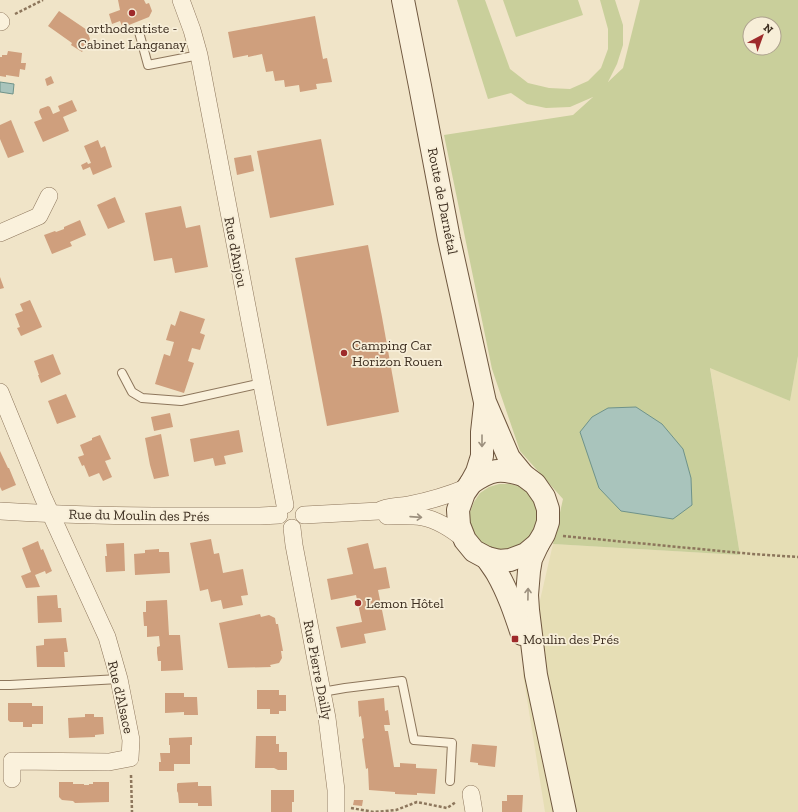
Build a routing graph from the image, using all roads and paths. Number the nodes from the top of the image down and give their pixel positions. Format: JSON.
{"nodes":[{"id":1,"x":43,"y":0,"type":"edge"},
{"id":2,"x":181,"y":0,"type":"edge"},
{"id":3,"x":403,"y":0,"type":"edge"},
{"id":4,"x":1,"y":22,"type":"edge"},
{"id":5,"x":139,"y":32,"type":"dead end"},
{"id":6,"x":199,"y":55,"type":"junction"},
{"id":7,"x":49,"y":196,"type":"dead end"},
{"id":8,"x":0,"y":233,"type":"edge"},
{"id":9,"x":122,"y":373,"type":"dead end"},
{"id":10,"x":262,"y":383,"type":"junction"},
{"id":11,"x":0,"y":392,"type":"edge"},
{"id":12,"x":486,"y":402,"type":"junction"},
{"id":13,"x":523,"y":475,"type":"junction"},
{"id":14,"x":470,"y":485,"type":"junction"},
{"id":15,"x":282,"y":510,"type":"junction"},
{"id":16,"x":0,"y":511,"type":"edge"},
{"id":17,"x":379,"y":511,"type":"junction"},
{"id":18,"x":51,"y":514,"type":"junction"},
{"id":19,"x":304,"y":515,"type":"junction"},
{"id":20,"x":292,"y":528,"type":"junction"},
{"id":21,"x":541,"y":539,"type":"junction"},
{"id":22,"x":465,"y":540,"type":"junction"},
{"id":23,"x":487,"y":558,"type":"junction"},
{"id":24,"x":798,"y":558,"type":"edge"},
{"id":25,"x":536,"y":675,"type":"junction"},
{"id":26,"x":119,"y":679,"type":"junction"},
{"id":27,"x":0,"y":685,"type":"edge"},
{"id":28,"x":322,"y":692,"type":"junction"},
{"id":29,"x":130,"y":758,"type":"junction"},
{"id":30,"x":12,"y":779,"type":"dead end"},
{"id":31,"x":450,"y":781,"type":"dead end"},
{"id":32,"x":471,"y":794,"type":"joint"},
{"id":33,"x":336,"y":810,"type":"edge"},
{"id":34,"x":132,"y":812,"type":"edge"},
{"id":35,"x":474,"y":812,"type":"edge"},
{"id":36,"x":565,"y":812,"type":"edge"}],
"edges":[{"from":1,"to":4,"type":"path"},
{"from":2,"to":6,"type":"street","name":"Rue d'Anjou"},
{"from":3,"to":12,"type":"main road","name":"Route de Darnétal"},
{"from":5,"to":6,"type":"lane"},
{"from":6,"to":10,"type":"street","name":"Rue d'Anjou"},
{"from":7,"to":8,"type":"street"},
{"from":9,"to":10,"type":"lane"},
{"from":10,"to":15,"type":"street","name":"Rue d'Anjou"},
{"from":11,"to":18,"type":"street","name":"Rue d'Alsace"},
{"from":12,"to":13,"type":"main road"},
{"from":12,"to":14,"type":"main road","one_way":true},
{"from":13,"to":14,"type":"main road"},
{"from":13,"to":21,"type":"main road"},
{"from":14,"to":17,"type":"street"},
{"from":14,"to":22,"type":"main road"},
{"from":15,"to":18,"type":"street","name":"Rue du Moulin des Prés"},
{"from":15,"to":19,"type":"street"},
{"from":15,"to":20,"type":"street"},
{"from":16,"to":18,"type":"street","name":"Rue du Moulin des Prés"},
{"from":17,"to":19,"type":"street"},
{"from":17,"to":22,"type":"street","one_way":true},
{"from":18,"to":26,"type":"street","name":"Rue d'Alsace"},
{"from":19,"to":20,"type":"street"},
{"from":20,"to":28,"type":"street","name":"Rue Pierre Dailly"},
{"from":21,"to":23,"type":"main road"},
{"from":21,"to":24,"type":"path"},
{"from":25,"to":21,"type":"main road","one_way":true},
{"from":22,"to":23,"type":"main road"},
{"from":23,"to":25,"type":"main road"},
{"from":25,"to":36,"type":"main road"},
{"from":26,"to":27,"type":"lane"},
{"from":26,"to":29,"type":"street","name":"Rue d'Alsace"},
{"from":28,"to":31,"type":"lane"},
{"from":28,"to":33,"type":"street","name":"Rue Pierre Dailly"},
{"from":29,"to":30,"type":"street"},
{"from":29,"to":34,"type":"path"},
{"from":32,"to":33,"type":"path"},
{"from":32,"to":35,"type":"street"}]}
